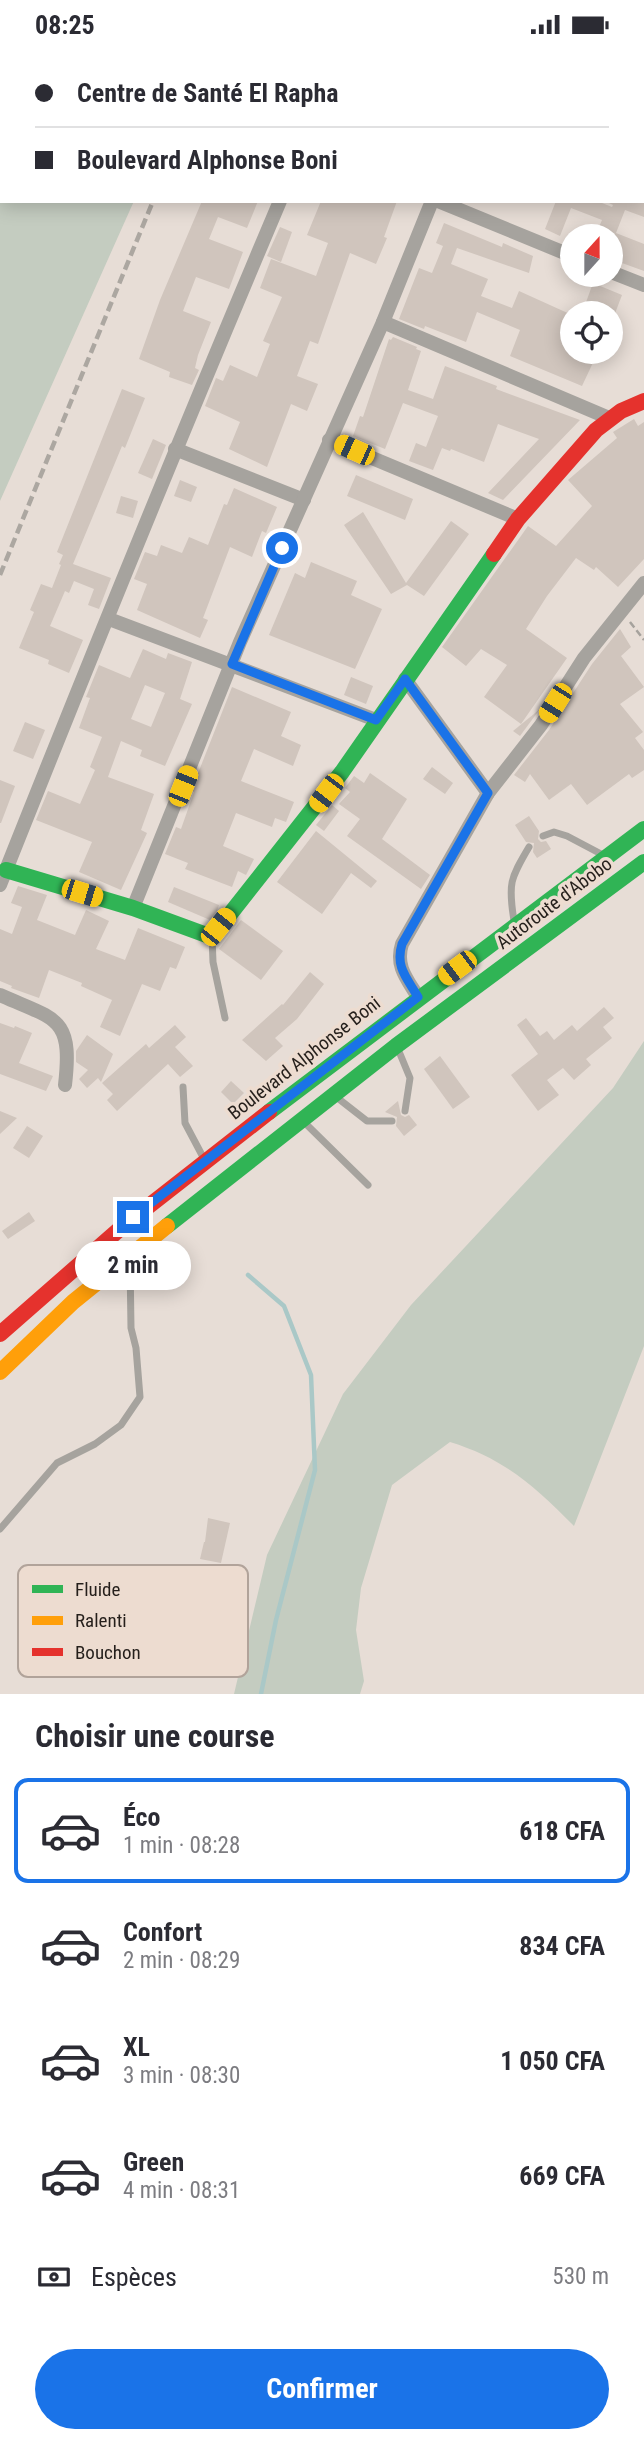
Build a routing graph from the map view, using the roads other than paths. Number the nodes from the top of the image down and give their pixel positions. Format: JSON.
{"nodes":[{"id":1,"x":279,"y":203,"type":"edge"},
{"id":2,"x":431,"y":203,"type":"edge"},
{"id":3,"x":443,"y":203,"type":"edge"},
{"id":4,"x":560,"y":251,"type":"edge"},
{"id":5,"x":623,"y":277,"type":"edge"},
{"id":6,"x":644,"y":285,"type":"edge"},
{"id":7,"x":383,"y":321,"type":"junction"},
{"id":8,"x":644,"y":401,"type":"edge"},
{"id":9,"x":609,"y":418,"type":"junction"},
{"id":10,"x":329,"y":440,"type":"junction"},
{"id":11,"x":175,"y":449,"type":"junction"},
{"id":12,"x":304,"y":500,"type":"junction"},
{"id":13,"x":519,"y":519,"type":"junction"},
{"id":14,"x":644,"y":583,"type":"edge"},
{"id":15,"x":109,"y":619,"type":"junction"},
{"id":16,"x":232,"y":664,"type":"junction"},
{"id":17,"x":405,"y":679,"type":"junction"},
{"id":18,"x":376,"y":720,"type":"junction"},
{"id":19,"x":488,"y":793,"type":"junction"},
{"id":20,"x":644,"y":829,"type":"edge"},
{"id":21,"x":543,"y":837,"type":"dead end"},
{"id":22,"x":529,"y":847,"type":"dead end"},
{"id":23,"x":606,"y":857,"type":"junction"},
{"id":24,"x":644,"y":862,"type":"edge"},
{"id":25,"x":3,"y":878,"type":"edge"},
{"id":26,"x":133,"y":908,"type":"junction"},
{"id":27,"x":515,"y":925,"type":"junction"},
{"id":28,"x":212,"y":937,"type":"junction"},
{"id":29,"x":0,"y":995,"type":"edge"},
{"id":30,"x":418,"y":997,"type":"junction"},
{"id":31,"x":225,"y":1018,"type":"dead end"},
{"id":32,"x":396,"y":1045,"type":"junction"},
{"id":33,"x":65,"y":1086,"type":"dead end"},
{"id":34,"x":183,"y":1087,"type":"dead end"},
{"id":35,"x":334,"y":1095,"type":"junction"},
{"id":36,"x":405,"y":1111,"type":"dead end"},
{"id":37,"x":302,"y":1120,"type":"junction"},
{"id":38,"x":392,"y":1121,"type":"dead end"},
{"id":39,"x":205,"y":1161,"type":"junction"},
{"id":40,"x":368,"y":1185,"type":"dead end"},
{"id":41,"x":130,"y":1255,"type":"junction"},
{"id":42,"x":0,"y":1334,"type":"edge"},
{"id":43,"x":0,"y":1373,"type":"edge"},
{"id":44,"x":0,"y":1529,"type":"edge"}],
"edges":[{"from":1,"to":11,"type":"street"},
{"from":2,"to":7,"type":"street"},
{"from":3,"to":4,"type":"street"},
{"from":5,"to":6,"type":"street"},
{"from":7,"to":9,"type":"street"},
{"from":7,"to":10,"type":"street"},
{"from":8,"to":9,"type":"main road"},
{"from":9,"to":13,"type":"main road"},
{"from":10,"to":12,"type":"street"},
{"from":10,"to":13,"type":"street"},
{"from":11,"to":12,"type":"street"},
{"from":11,"to":15,"type":"street"},
{"from":12,"to":16,"type":"street"},
{"from":13,"to":17,"type":"main road"},
{"from":14,"to":19,"type":"street"},
{"from":15,"to":16,"type":"street"},
{"from":15,"to":25,"type":"street"},
{"from":16,"to":18,"type":"street"},
{"from":16,"to":26,"type":"street"},
{"from":17,"to":18,"type":"main road"},
{"from":17,"to":19,"type":"street"},
{"from":18,"to":28,"type":"main road"},
{"from":19,"to":30,"type":"street"},
{"from":20,"to":23,"type":"main road","name":"Boulevard Alphonse Boni"},
{"from":21,"to":23,"type":"lane"},
{"from":22,"to":27,"type":"lane"},
{"from":23,"to":27,"type":"main road","name":"Boulevard Alphonse Boni"},
{"from":24,"to":32,"type":"main road","name":"Autoroute d'Abobo"},
{"from":25,"to":26,"type":"main road"},
{"from":26,"to":28,"type":"main road"},
{"from":27,"to":30,"type":"main road","name":"Boulevard Alphonse Boni"},
{"from":28,"to":31,"type":"lane"},
{"from":29,"to":33,"type":"street"},
{"from":30,"to":39,"type":"main road","name":"Boulevard Alphonse Boni"},
{"from":32,"to":35,"type":"main road","name":"Autoroute d'Abobo"},
{"from":32,"to":36,"type":"lane"},
{"from":34,"to":39,"type":"lane"},
{"from":35,"to":37,"type":"main road","name":"Autoroute d'Abobo"},
{"from":35,"to":38,"type":"lane"},
{"from":37,"to":40,"type":"lane"},
{"from":37,"to":41,"type":"main road","name":"Autoroute d'Abobo"},
{"from":39,"to":42,"type":"main road","name":"Boulevard Alphonse Boni"},
{"from":41,"to":43,"type":"main road","name":"Autoroute d'Abobo"},
{"from":41,"to":44,"type":"lane"}]}
